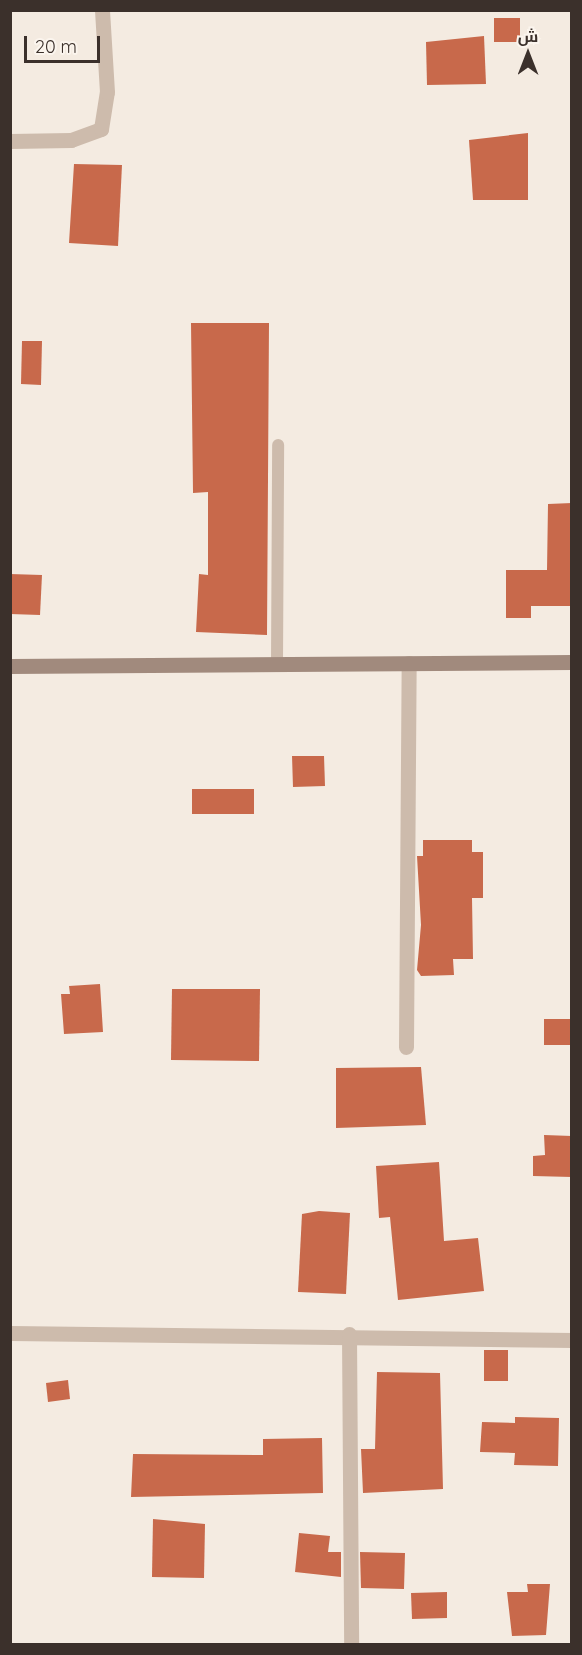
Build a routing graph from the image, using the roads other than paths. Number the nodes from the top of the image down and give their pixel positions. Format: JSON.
{"nodes":[{"id":1,"x":102,"y":10,"type":"edge"},
{"id":2,"x":10,"y":141,"type":"edge"},
{"id":3,"x":278,"y":445,"type":"dead end"},
{"id":4,"x":572,"y":662,"type":"edge"},
{"id":5,"x":409,"y":663,"type":"junction"},
{"id":6,"x":277,"y":664,"type":"junction"},
{"id":7,"x":10,"y":666,"type":"edge"},
{"id":8,"x":406,"y":1047,"type":"dead end"},
{"id":9,"x":10,"y":1333,"type":"edge"},
{"id":10,"x":349,"y":1334,"type":"junction"},
{"id":11,"x":572,"y":1340,"type":"edge"},
{"id":12,"x":351,"y":1644,"type":"edge"}],
"edges":[{"from":1,"to":2,"type":"street"},
{"from":3,"to":6,"type":"lane"},
{"from":4,"to":5,"type":"main road"},
{"from":5,"to":6,"type":"main road"},
{"from":5,"to":8,"type":"street"},
{"from":6,"to":7,"type":"main road"},
{"from":9,"to":10,"type":"street"},
{"from":10,"to":11,"type":"street"},
{"from":10,"to":12,"type":"street"}]}
